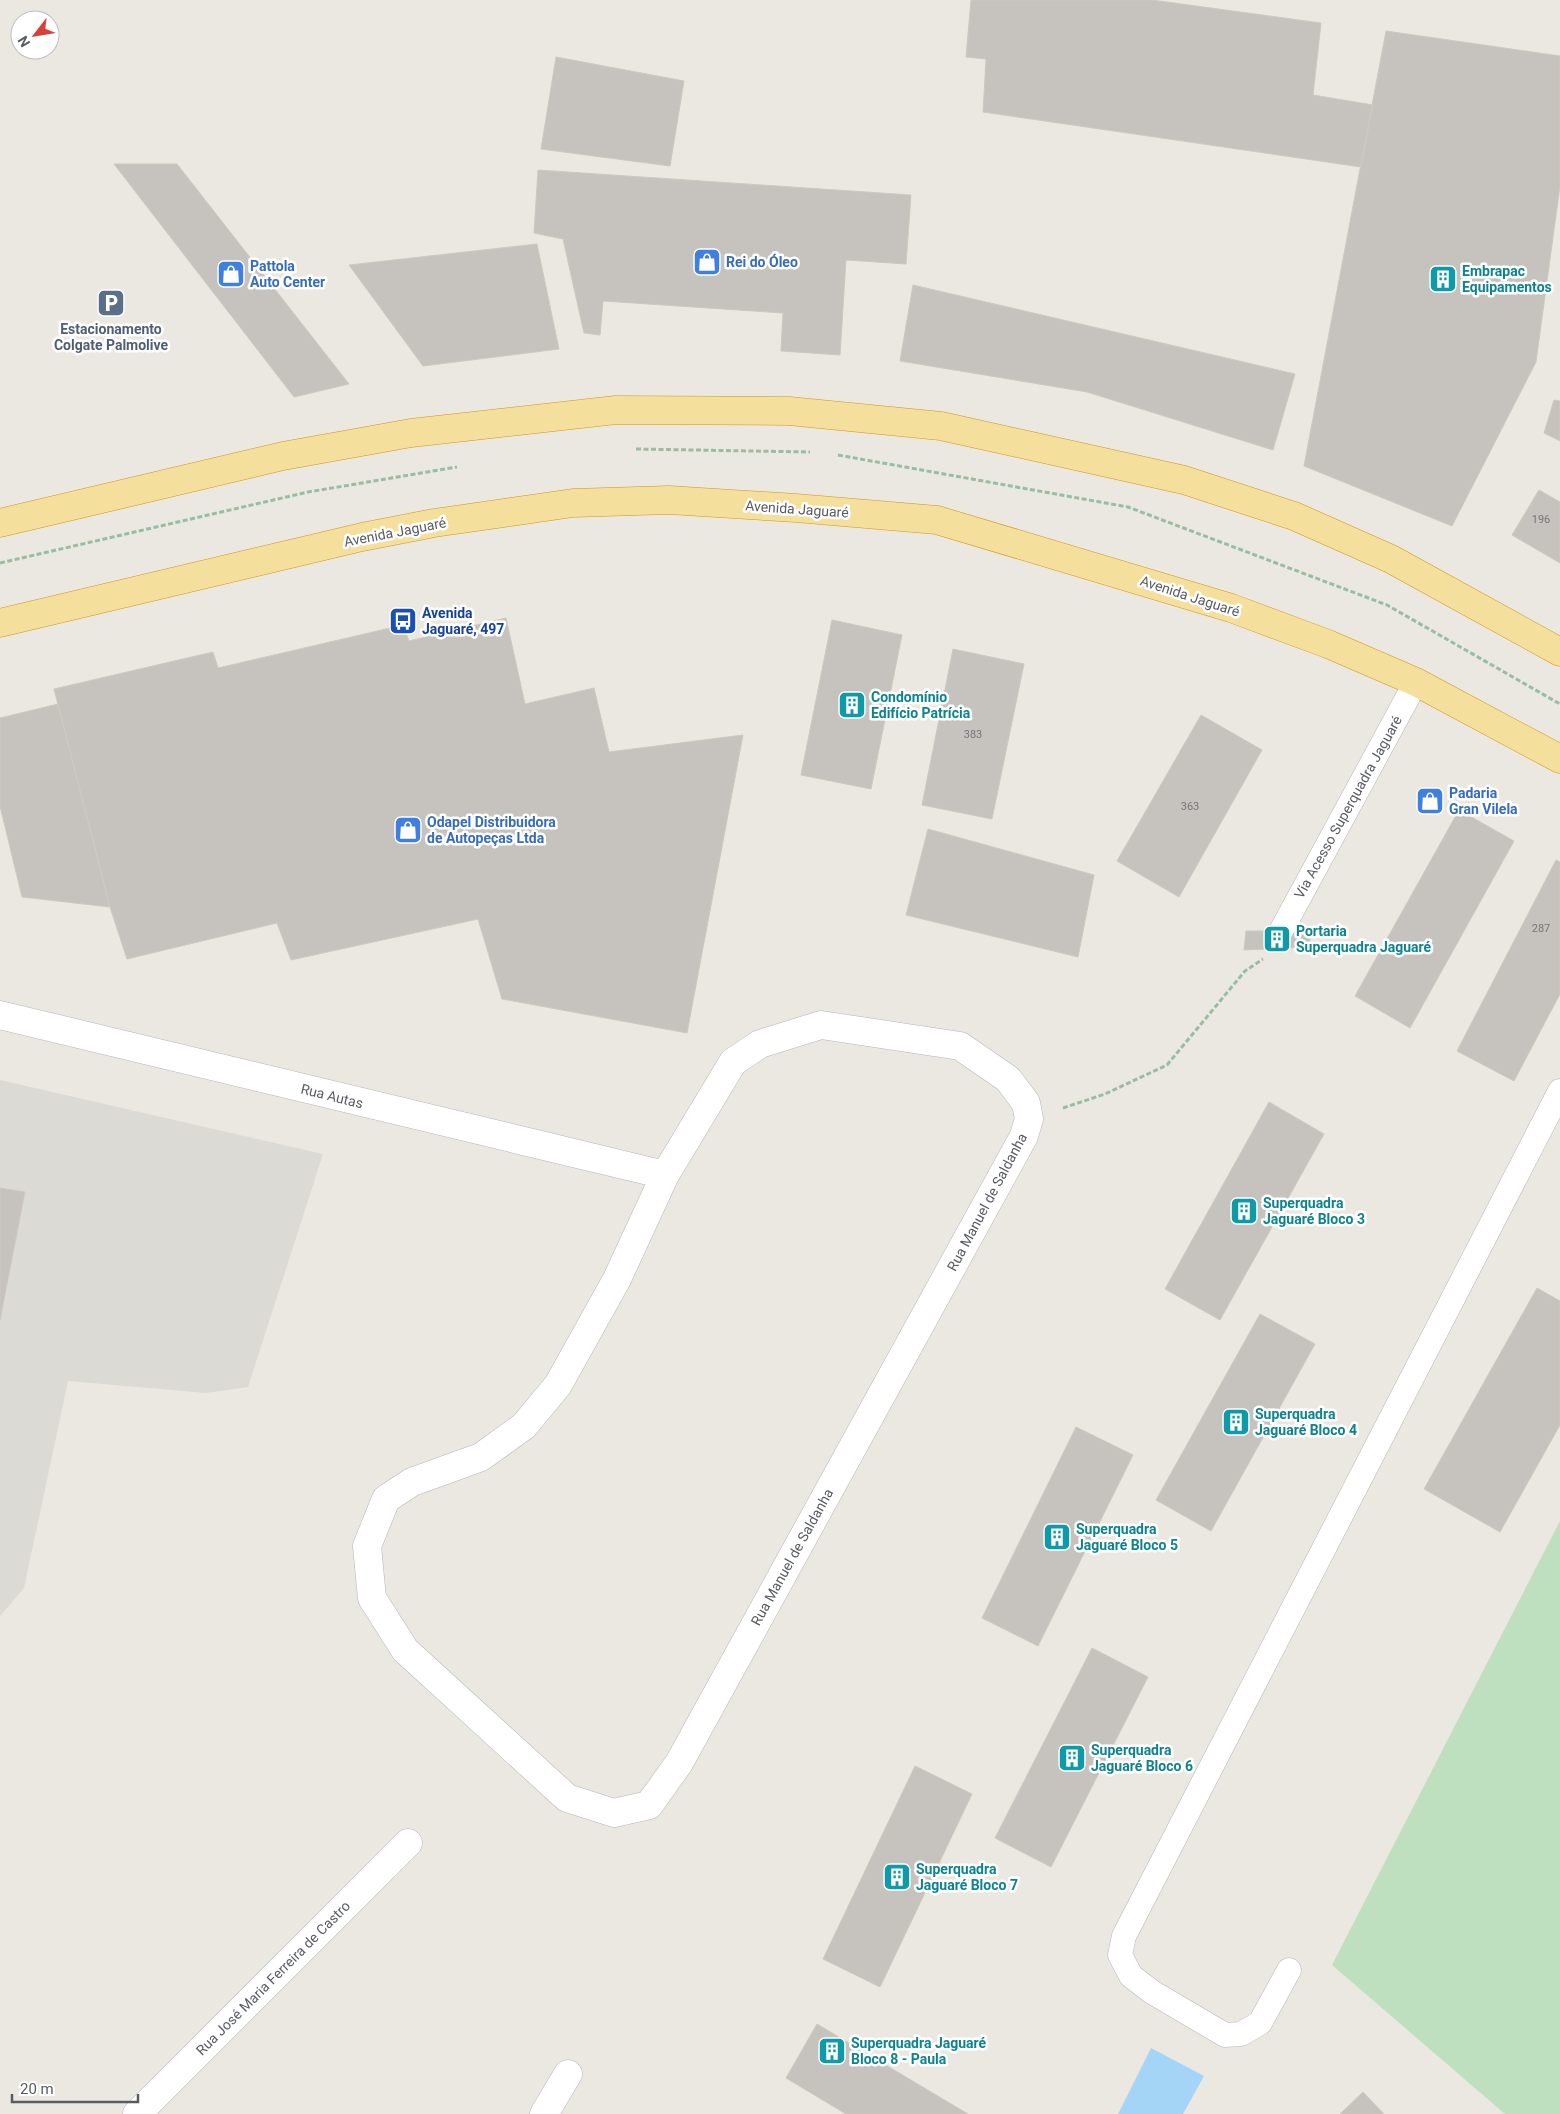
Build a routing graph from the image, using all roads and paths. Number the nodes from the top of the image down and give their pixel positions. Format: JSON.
{"nodes":[{"id":1,"x":0,"y":523,"type":"edge"},
{"id":2,"x":0,"y":622,"type":"edge"},
{"id":3,"x":1560,"y":652,"type":"edge"},
{"id":4,"x":1416,"y":682,"type":"junction"},
{"id":5,"x":1560,"y":759,"type":"edge"},
{"id":6,"x":1281,"y":931,"type":"dead end"},
{"id":7,"x":1268,"y":956,"type":"dead end"},
{"id":8,"x":0,"y":1015,"type":"edge"},
{"id":9,"x":1560,"y":1091,"type":"edge"},
{"id":10,"x":1030,"y":1119,"type":"junction"},
{"id":11,"x":665,"y":1175,"type":"junction"},
{"id":12,"x":408,"y":1843,"type":"dead end"},
{"id":13,"x":1289,"y":1970,"type":"dead end"},
{"id":14,"x":568,"y":2074,"type":"dead end"},
{"id":15,"x":137,"y":2114,"type":"edge"},
{"id":16,"x":544,"y":2114,"type":"edge"}],
"edges":[{"from":1,"to":3,"type":"highway"},
{"from":2,"to":4,"type":"highway","name":"Avenida Jaguaré"},
{"from":4,"to":5,"type":"highway","name":"Avenida Jaguaré"},
{"from":4,"to":6,"type":"lane","name":"Via Acesso Superquadra Jaguaré"},
{"from":7,"to":10,"type":"path"},
{"from":8,"to":11,"type":"street","name":"Rua Autas"},
{"from":9,"to":13,"type":"lane"},
{"from":10,"to":11,"type":"street","name":"Rua Manuel de Saldanha"},
{"from":10,"to":11,"type":"street","name":"Rua Manuel de Saldanha"},
{"from":12,"to":15,"type":"street","name":"Rua José Maria Ferreira de Castro"},
{"from":14,"to":16,"type":"street"}]}
